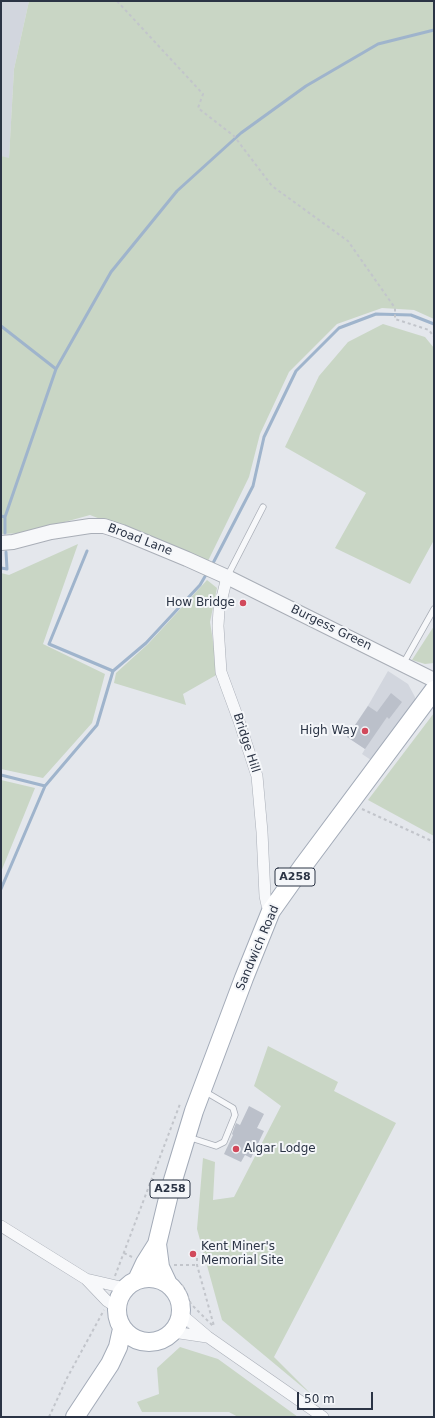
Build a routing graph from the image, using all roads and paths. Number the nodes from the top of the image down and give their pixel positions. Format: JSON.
{"nodes":[{"id":1,"x":117,"y":1,"type":"edge"},
{"id":2,"x":434,"y":337,"type":"edge"},
{"id":3,"x":263,"y":507,"type":"dead end"},
{"id":4,"x":1,"y":543,"type":"edge"},
{"id":5,"x":215,"y":572,"type":"junction"},
{"id":6,"x":434,"y":609,"type":"edge"},
{"id":7,"x":403,"y":664,"type":"junction"},
{"id":8,"x":434,"y":680,"type":"edge"},
{"id":9,"x":434,"y":690,"type":"edge"},
{"id":10,"x":350,"y":804,"type":"junction"},
{"id":11,"x":434,"y":842,"type":"edge"},
{"id":12,"x":272,"y":911,"type":"junction"},
{"id":13,"x":202,"y":1090,"type":"junction"},
{"id":14,"x":186,"y":1136,"type":"junction"},
{"id":15,"x":143,"y":1202,"type":"dead end"},
{"id":16,"x":1,"y":1226,"type":"edge"},
{"id":17,"x":157,"y":1244,"type":"junction"},
{"id":18,"x":197,"y":1258,"type":"dead end"},
{"id":19,"x":167,"y":1265,"type":"dead end"},
{"id":20,"x":197,"y":1265,"type":"junction"},
{"id":21,"x":86,"y":1279,"type":"junction"},
{"id":22,"x":126,"y":1282,"type":"junction"},
{"id":23,"x":173,"y":1283,"type":"junction"},
{"id":24,"x":109,"y":1312,"type":"junction"},
{"id":25,"x":181,"y":1314,"type":"junction"},
{"id":26,"x":214,"y":1327,"type":"junction"},
{"id":27,"x":122,"y":1329,"type":"junction"},
{"id":28,"x":173,"y":1332,"type":"junction"},
{"id":29,"x":219,"y":1332,"type":"dead end"},
{"id":30,"x":208,"y":1337,"type":"junction"},
{"id":31,"x":147,"y":1343,"type":"junction"},
{"id":32,"x":110,"y":1364,"type":"junction"},
{"id":33,"x":50,"y":1417,"type":"edge"},
{"id":34,"x":75,"y":1417,"type":"edge"},
{"id":35,"x":323,"y":1417,"type":"edge"}],
"edges":[{"from":1,"to":2,"type":"path"},
{"from":3,"to":5,"type":"lane"},
{"from":4,"to":5,"type":"street","name":"Broad Lane"},
{"from":5,"to":7,"type":"street","name":"Burgess Green"},
{"from":5,"to":12,"type":"street","name":"Bridge Hill"},
{"from":6,"to":7,"type":"lane"},
{"from":7,"to":8,"type":"street","name":"Burgess Green"},
{"from":9,"to":10,"type":"main road","name":"Sandwich Road","number":"A258"},
{"from":10,"to":11,"type":"path"},
{"from":10,"to":12,"type":"main road","name":"Sandwich Road","number":"A258"},
{"from":12,"to":13,"type":"main road","name":"Sandwich Road","number":"A258"},
{"from":13,"to":14,"type":"main road","name":"Sandwich Road","number":"A258"},
{"from":13,"to":14,"type":"lane"},
{"from":14,"to":17,"type":"main road","name":"Sandwich Road","number":"A258"},
{"from":15,"to":22,"type":"path"},
{"from":16,"to":21,"type":"street"},
{"from":17,"to":22,"type":"main road","name":"Sandwich Road","number":"A258"},
{"from":17,"to":23,"type":"main road","name":"Sandwich Road","number":"A258"},
{"from":18,"to":20,"type":"path"},
{"from":19,"to":20,"type":"path"},
{"from":20,"to":26,"type":"path"},
{"from":21,"to":22,"type":"street"},
{"from":21,"to":24,"type":"street"},
{"from":22,"to":23,"type":"main road"},
{"from":22,"to":24,"type":"main road"},
{"from":23,"to":25,"type":"main road"},
{"from":23,"to":26,"type":"path"},
{"from":24,"to":27,"type":"main road"},
{"from":24,"to":33,"type":"path"},
{"from":25,"to":28,"type":"main road"},
{"from":25,"to":30,"type":"street"},
{"from":26,"to":29,"type":"path"},
{"from":27,"to":31,"type":"main road"},
{"from":27,"to":32,"type":"main road"},
{"from":28,"to":30,"type":"street"},
{"from":28,"to":31,"type":"main road"},
{"from":30,"to":35,"type":"street"},
{"from":31,"to":32,"type":"main road"},
{"from":32,"to":34,"type":"main road"}]}
